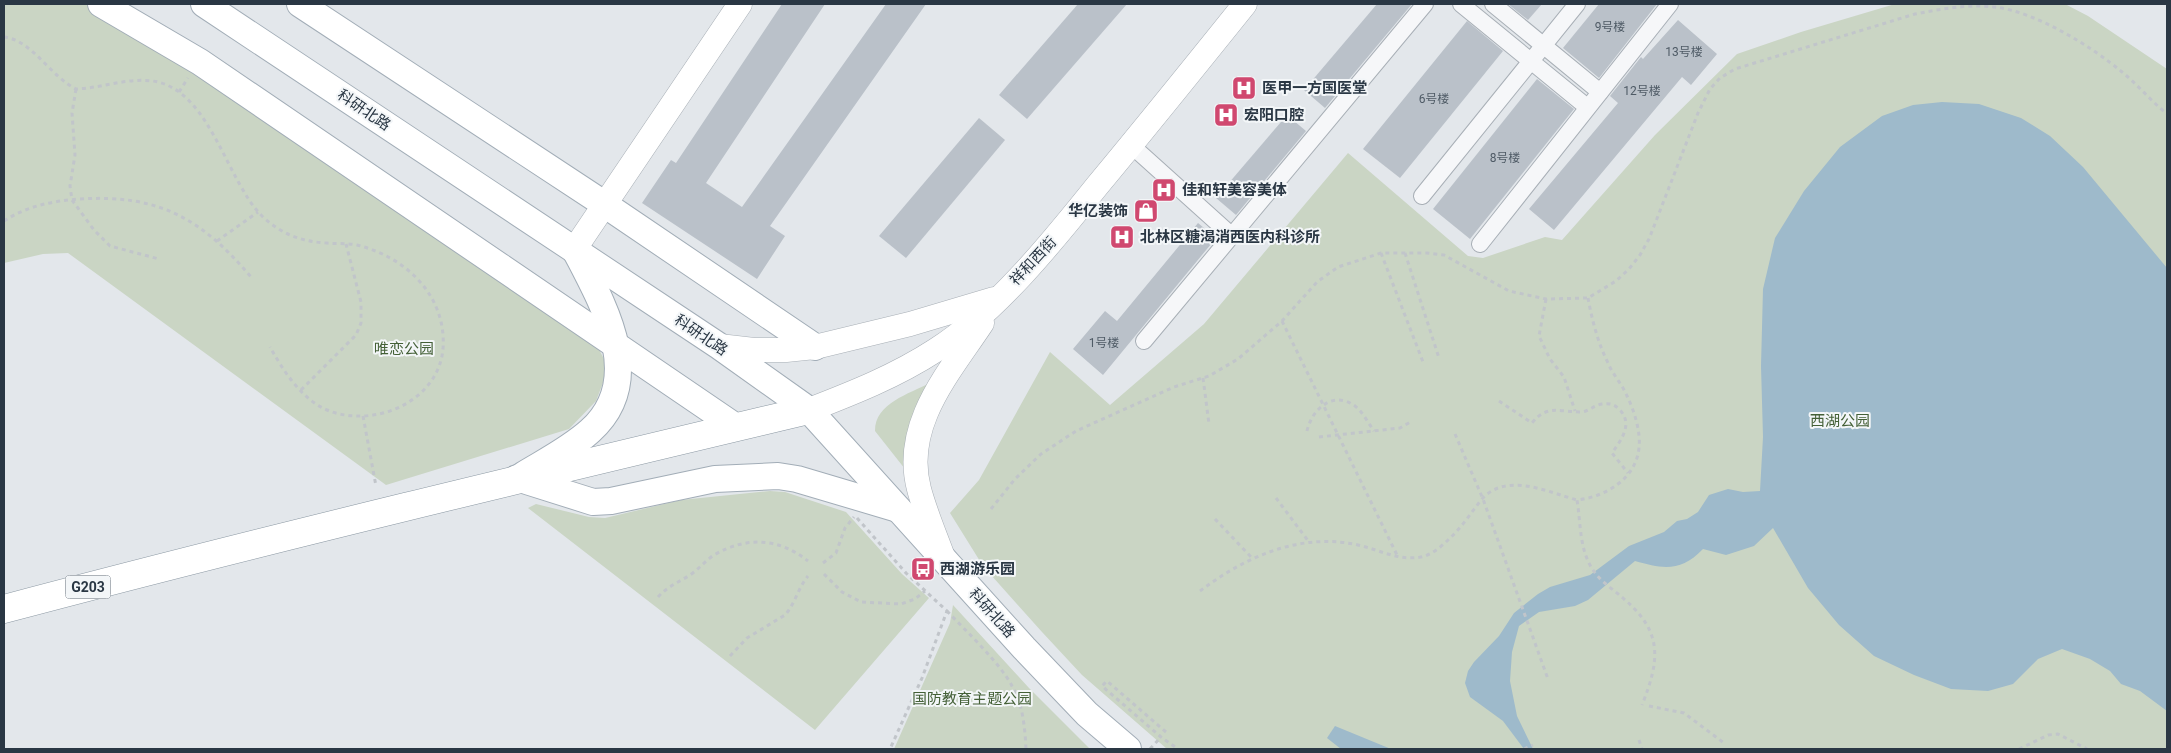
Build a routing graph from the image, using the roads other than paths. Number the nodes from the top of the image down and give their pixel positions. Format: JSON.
{"nodes":[{"id":1,"x":101,"y":4,"type":"edge"},
{"id":2,"x":204,"y":4,"type":"edge"},
{"id":3,"x":300,"y":4,"type":"edge"},
{"id":4,"x":740,"y":4,"type":"edge"},
{"id":5,"x":1245,"y":4,"type":"edge"},
{"id":6,"x":1425,"y":4,"type":"edge"},
{"id":7,"x":1462,"y":4,"type":"edge"},
{"id":8,"x":1493,"y":4,"type":"edge"},
{"id":9,"x":1577,"y":4,"type":"edge"},
{"id":10,"x":1670,"y":4,"type":"edge"},
{"id":11,"x":1543,"y":45,"type":"junction"},
{"id":12,"x":1531,"y":61,"type":"junction"},
{"id":13,"x":1600,"y":92,"type":"junction"},
{"id":14,"x":1588,"y":107,"type":"junction"},
{"id":15,"x":1131,"y":145,"type":"junction"},
{"id":16,"x":1422,"y":196,"type":"dead end"},
{"id":17,"x":604,"y":204,"type":"junction"},
{"id":18,"x":1231,"y":235,"type":"junction"},
{"id":19,"x":1480,"y":244,"type":"dead end"},
{"id":20,"x":574,"y":250,"type":"junction"},
{"id":21,"x":998,"y":298,"type":"junction"},
{"id":22,"x":1144,"y":341,"type":"dead end"},
{"id":23,"x":615,"y":343,"type":"junction"},
{"id":24,"x":719,"y":346,"type":"junction"},
{"id":25,"x":815,"y":347,"type":"junction"},
{"id":26,"x":809,"y":410,"type":"junction"},
{"id":27,"x":736,"y":427,"type":"junction"},
{"id":28,"x":517,"y":478,"type":"junction"},
{"id":29,"x":899,"y":509,"type":"junction"},
{"id":30,"x":944,"y":559,"type":"junction"},
{"id":31,"x":4,"y":609,"type":"edge"},
{"id":32,"x":1128,"y":749,"type":"edge"}],
"edges":[{"from":1,"to":23,"type":"main road"},
{"from":2,"to":20,"type":"main road","name":"科研北路"},
{"from":3,"to":17,"type":"main road"},
{"from":4,"to":17,"type":"main road"},
{"from":5,"to":15,"type":"main road","name":"祥和西街"},
{"from":6,"to":18,"type":"street"},
{"from":7,"to":12,"type":"street"},
{"from":8,"to":11,"type":"street"},
{"from":9,"to":11,"type":"street"},
{"from":10,"to":13,"type":"street"},
{"from":11,"to":12,"type":"street"},
{"from":11,"to":13,"type":"street"},
{"from":12,"to":14,"type":"street"},
{"from":12,"to":16,"type":"street"},
{"from":13,"to":14,"type":"street"},
{"from":14,"to":19,"type":"street"},
{"from":15,"to":18,"type":"street"},
{"from":15,"to":21,"type":"main road","name":"祥和西街"},
{"from":17,"to":20,"type":"main road"},
{"from":17,"to":25,"type":"main road"},
{"from":18,"to":22,"type":"street"},
{"from":20,"to":23,"type":"main road"},
{"from":20,"to":24,"type":"main road","name":"科研北路"},
{"from":21,"to":25,"type":"main road"},
{"from":21,"to":26,"type":"main road","name":"祥和西街"},
{"from":21,"to":30,"type":"main road"},
{"from":23,"to":27,"type":"main road"},
{"from":23,"to":28,"type":"main road"},
{"from":24,"to":25,"type":"main road"},
{"from":24,"to":26,"type":"main road","name":"科研北路"},
{"from":26,"to":27,"type":"highway"},
{"from":26,"to":29,"type":"main road","name":"科研北路"},
{"from":27,"to":28,"type":"highway"},
{"from":28,"to":29,"type":"main road"},
{"from":28,"to":31,"type":"highway","number":"G203"},
{"from":29,"to":30,"type":"main road","name":"科研北路"},
{"from":30,"to":32,"type":"main road","name":"科研北路"}]}
